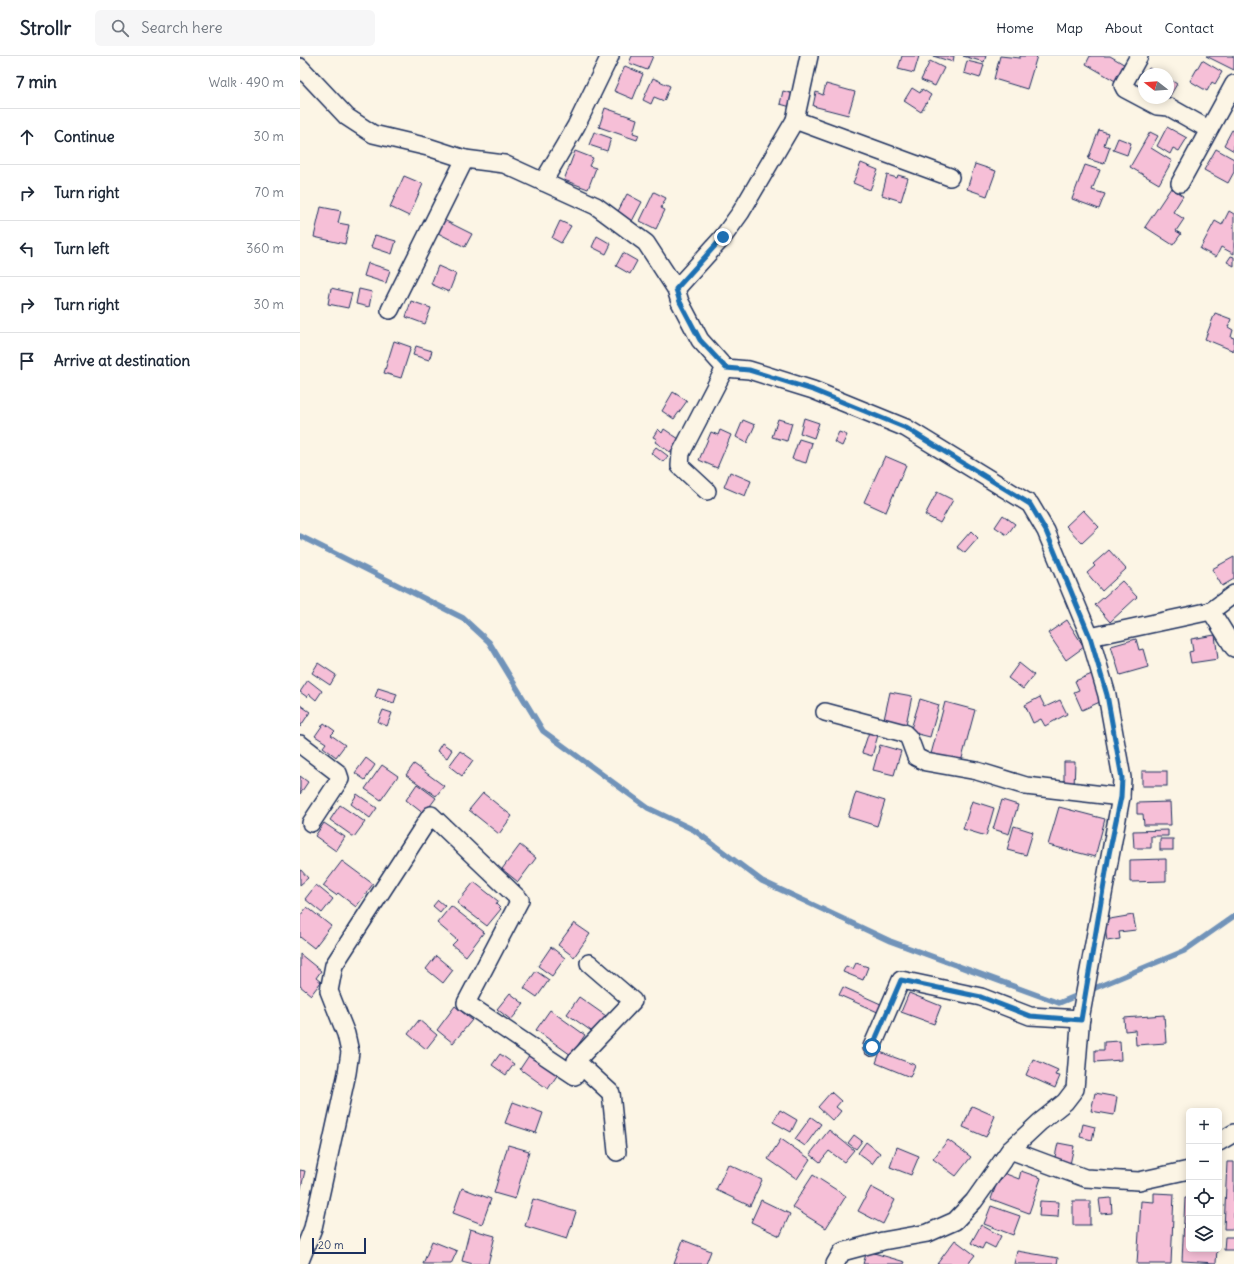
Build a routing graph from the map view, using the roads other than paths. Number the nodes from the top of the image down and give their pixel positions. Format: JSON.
{"nodes":[{"id":1,"x":610,"y":56,"type":"edge"},
{"id":2,"x":809,"y":56,"type":"edge"},
{"id":3,"x":1138,"y":56,"type":"edge"},
{"id":4,"x":300,"y":67,"type":"edge"},
{"id":5,"x":1234,"y":84,"type":"edge"},
{"id":6,"x":795,"y":120,"type":"junction"},
{"id":7,"x":1208,"y":129,"type":"junction"},
{"id":8,"x":466,"y":159,"type":"junction"},
{"id":9,"x":950,"y":177,"type":"dead end"},
{"id":10,"x":543,"y":182,"type":"junction"},
{"id":11,"x":1180,"y":183,"type":"dead end"},
{"id":12,"x":676,"y":289,"type":"junction"},
{"id":13,"x":390,"y":310,"type":"dead end"},
{"id":14,"x":726,"y":368,"type":"junction"},
{"id":15,"x":707,"y":491,"type":"dead end"},
{"id":16,"x":1234,"y":594,"type":"edge"},
{"id":17,"x":1210,"y":610,"type":"junction"},
{"id":18,"x":1090,"y":637,"type":"junction"},
{"id":19,"x":1234,"y":648,"type":"edge"},
{"id":20,"x":826,"y":712,"type":"dead end"},
{"id":21,"x":300,"y":744,"type":"edge"},
{"id":22,"x":1121,"y":797,"type":"junction"},
{"id":23,"x":311,"y":823,"type":"dead end"},
{"id":24,"x":589,"y":963,"type":"dead end"},
{"id":25,"x":1081,"y":1017,"type":"junction"},
{"id":26,"x":872,"y":1047,"type":"dead end"},
{"id":27,"x":576,"y":1061,"type":"junction"},
{"id":28,"x":1234,"y":1132,"type":"edge"},
{"id":29,"x":1222,"y":1140,"type":"edge"},
{"id":30,"x":1010,"y":1150,"type":"junction"},
{"id":31,"x":617,"y":1152,"type":"dead end"},
{"id":32,"x":1186,"y":1171,"type":"edge"},
{"id":33,"x":300,"y":1261,"type":"edge"},
{"id":34,"x":835,"y":1264,"type":"edge"}],
"edges":[{"from":1,"to":10,"type":"street"},
{"from":2,"to":6,"type":"street"},
{"from":3,"to":7,"type":"street"},
{"from":4,"to":8,"type":"street"},
{"from":5,"to":7,"type":"street"},
{"from":6,"to":9,"type":"street"},
{"from":6,"to":12,"type":"street"},
{"from":7,"to":11,"type":"street"},
{"from":8,"to":10,"type":"street"},
{"from":8,"to":13,"type":"street"},
{"from":10,"to":12,"type":"street"},
{"from":12,"to":14,"type":"street"},
{"from":14,"to":15,"type":"street"},
{"from":14,"to":18,"type":"street"},
{"from":16,"to":17,"type":"street"},
{"from":17,"to":18,"type":"street"},
{"from":17,"to":19,"type":"street"},
{"from":18,"to":22,"type":"street"},
{"from":20,"to":22,"type":"street"},
{"from":21,"to":23,"type":"street"},
{"from":22,"to":25,"type":"street"},
{"from":24,"to":27,"type":"street"},
{"from":25,"to":26,"type":"street"},
{"from":25,"to":30,"type":"street"},
{"from":27,"to":31,"type":"street"},
{"from":27,"to":33,"type":"street"},
{"from":28,"to":29,"type":"street"},
{"from":30,"to":32,"type":"street"},
{"from":30,"to":34,"type":"street"}]}
